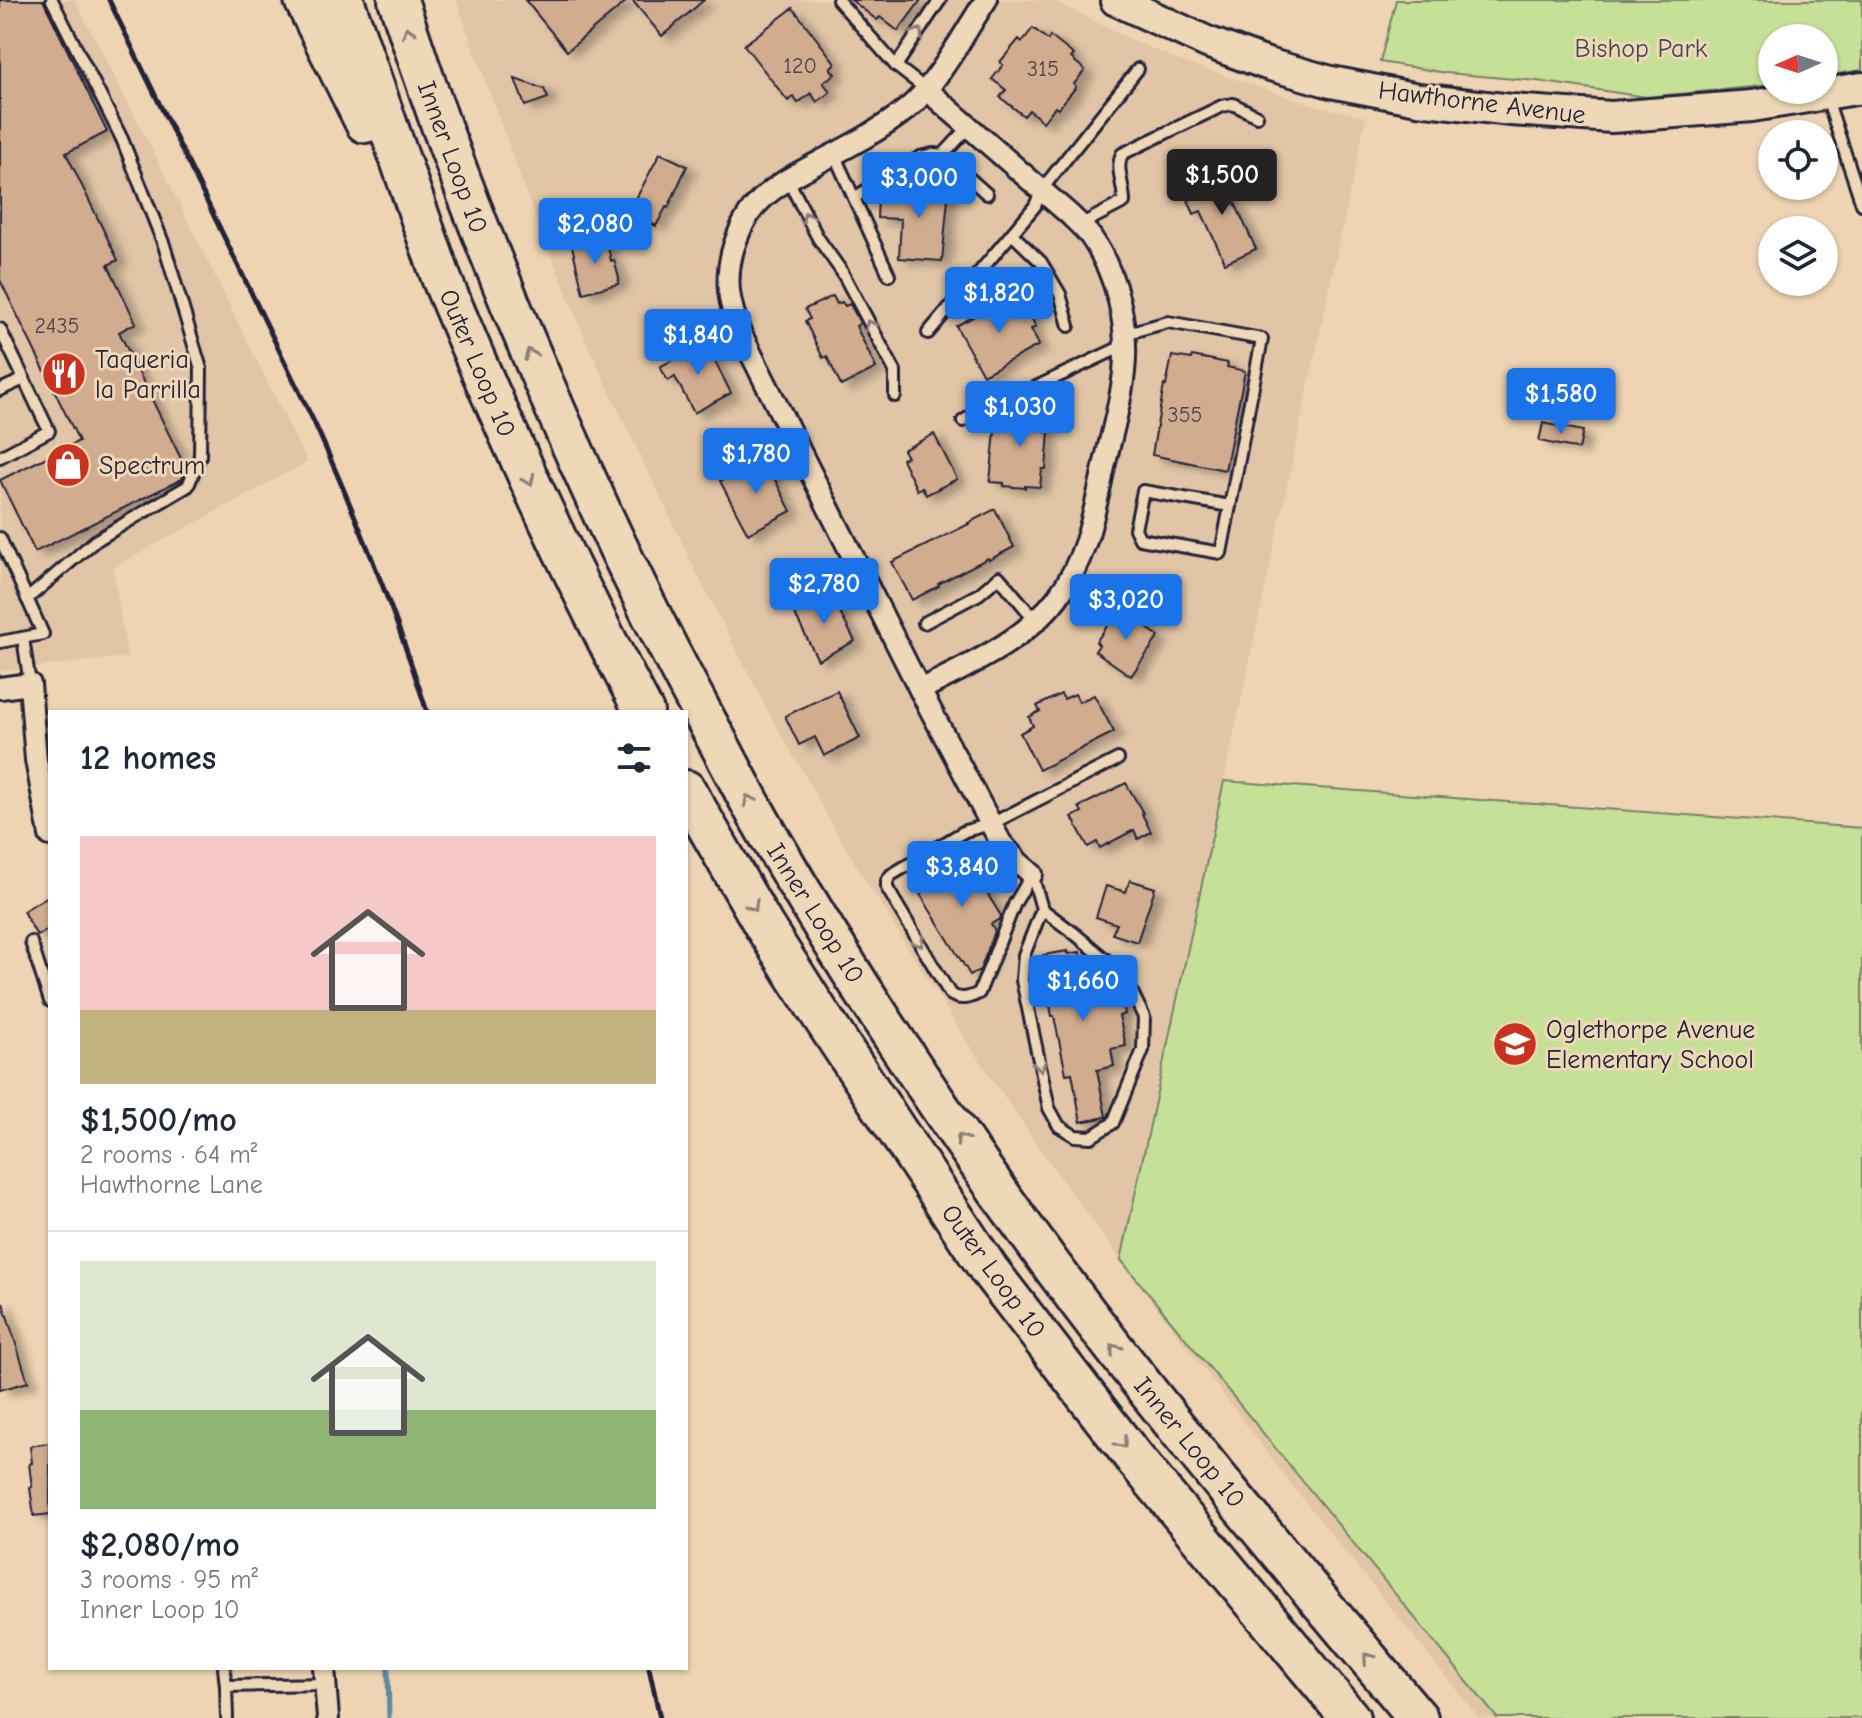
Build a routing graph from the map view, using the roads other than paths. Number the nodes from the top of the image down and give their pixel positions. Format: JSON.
{"nodes":[{"id":1,"x":52,"y":0,"type":"edge"},
{"id":2,"x":304,"y":0,"type":"edge"},
{"id":3,"x":344,"y":0,"type":"edge"},
{"id":4,"x":398,"y":0,"type":"edge"},
{"id":5,"x":838,"y":0,"type":"edge"},
{"id":6,"x":940,"y":0,"type":"edge"},
{"id":7,"x":986,"y":0,"type":"edge"},
{"id":8,"x":1116,"y":0,"type":"edge"},
{"id":9,"x":896,"y":66,"type":"junction"},
{"id":10,"x":1138,"y":69,"type":"dead end"},
{"id":11,"x":1862,"y":88,"type":"edge"},
{"id":12,"x":927,"y":90,"type":"junction"},
{"id":13,"x":1838,"y":92,"type":"edge"},
{"id":14,"x":1764,"y":104,"type":"edge"},
{"id":15,"x":1829,"y":104,"type":"edge"},
{"id":16,"x":1257,"y":116,"type":"dead end"},
{"id":17,"x":969,"y":127,"type":"junction"},
{"id":18,"x":834,"y":154,"type":"junction"},
{"id":19,"x":943,"y":155,"type":"junction"},
{"id":20,"x":788,"y":180,"type":"junction"},
{"id":21,"x":1042,"y":189,"type":"junction"},
{"id":22,"x":987,"y":194,"type":"dead end"},
{"id":23,"x":854,"y":198,"type":"junction"},
{"id":24,"x":1862,"y":204,"type":"edge"},
{"id":25,"x":1080,"y":225,"type":"junction"},
{"id":26,"x":1012,"y":234,"type":"junction"},
{"id":27,"x":889,"y":275,"type":"dead end"},
{"id":28,"x":442,"y":280,"type":"junction"},
{"id":29,"x":1069,"y":326,"type":"dead end"},
{"id":30,"x":928,"y":333,"type":"dead end"},
{"id":31,"x":1,"y":336,"type":"edge"},
{"id":32,"x":1124,"y":340,"type":"junction"},
{"id":33,"x":24,"y":379,"type":"junction"},
{"id":34,"x":0,"y":390,"type":"edge"},
{"id":35,"x":895,"y":396,"type":"dead end"},
{"id":36,"x":963,"y":421,"type":"dead end"},
{"id":37,"x":0,"y":457,"type":"edge"},
{"id":38,"x":1230,"y":506,"type":"junction"},
{"id":39,"x":0,"y":538,"type":"edge"},
{"id":40,"x":27,"y":599,"type":"junction"},
{"id":41,"x":1036,"y":621,"type":"junction"},
{"id":42,"x":924,"y":623,"type":"dead end"},
{"id":43,"x":23,"y":638,"type":"junction"},
{"id":44,"x":0,"y":642,"type":"edge"},
{"id":45,"x":30,"y":684,"type":"junction"},
{"id":46,"x":0,"y":688,"type":"edge"},
{"id":47,"x":920,"y":690,"type":"junction"},
{"id":48,"x":643,"y":710,"type":"edge"},
{"id":49,"x":1118,"y":759,"type":"dead end"},
{"id":50,"x":688,"y":793,"type":"edge"},
{"id":51,"x":48,"y":824,"type":"edge"},
{"id":52,"x":991,"y":824,"type":"junction"},
{"id":53,"x":1032,"y":874,"type":"junction"},
{"id":54,"x":1042,"y":909,"type":"junction"},
{"id":55,"x":31,"y":942,"type":"dead end"},
{"id":56,"x":48,"y":995,"type":"edge"},
{"id":57,"x":224,"y":1670,"type":"edge"},
{"id":58,"x":325,"y":1676,"type":"edge"},
{"id":59,"x":226,"y":1686,"type":"junction"},
{"id":60,"x":227,"y":1718,"type":"edge"},
{"id":61,"x":328,"y":1718,"type":"edge"},
{"id":62,"x":1350,"y":1718,"type":"edge"},
{"id":63,"x":1418,"y":1718,"type":"edge"}],
"edges":[{"from":1,"to":40,"type":"lane"},
{"from":2,"to":28,"type":"highway"},
{"from":3,"to":28,"type":"highway","name":"Outer Loop 10"},
{"from":63,"to":4,"type":"highway","name":"Inner Loop 10","one_way":true},
{"from":5,"to":9,"type":"lane"},
{"from":9,"to":6,"type":"lane","one_way":true},
{"from":7,"to":12,"type":"street"},
{"from":8,"to":14,"type":"main road","name":"Hawthorne Avenue"},
{"from":9,"to":12,"type":"lane"},
{"from":10,"to":21,"type":"lane"},
{"from":11,"to":13,"type":"main road","name":"Hawthorne Avenue"},
{"from":12,"to":17,"type":"street"},
{"from":12,"to":18,"type":"street"},
{"from":15,"to":24,"type":"lane"},
{"from":16,"to":25,"type":"lane"},
{"from":17,"to":19,"type":"lane"},
{"from":17,"to":21,"type":"street"},
{"from":18,"to":20,"type":"street"},
{"from":18,"to":23,"type":"lane"},
{"from":19,"to":22,"type":"lane"},
{"from":19,"to":23,"type":"lane"},
{"from":35,"to":20,"type":"lane","one_way":true},
{"from":20,"to":47,"type":"street"},
{"from":21,"to":25,"type":"street"},
{"from":21,"to":26,"type":"lane"},
{"from":23,"to":27,"type":"lane"},
{"from":25,"to":32,"type":"street"},
{"from":26,"to":29,"type":"lane"},
{"from":26,"to":30,"type":"lane"},
{"from":28,"to":48,"type":"highway","name":"Outer Loop 10","one_way":true},
{"from":31,"to":33,"type":"lane"},
{"from":32,"to":36,"type":"lane"},
{"from":32,"to":38,"type":"lane"},
{"from":32,"to":41,"type":"street"},
{"from":33,"to":34,"type":"lane"},
{"from":33,"to":37,"type":"lane"},
{"from":38,"to":38,"type":"lane"},
{"from":39,"to":40,"type":"lane"},
{"from":40,"to":43,"type":"lane"},
{"from":41,"to":42,"type":"lane"},
{"from":41,"to":47,"type":"street"},
{"from":43,"to":44,"type":"lane"},
{"from":43,"to":45,"type":"lane"},
{"from":45,"to":46,"type":"street"},
{"from":45,"to":51,"type":"street"},
{"from":47,"to":52,"type":"street"},
{"from":49,"to":52,"type":"lane"},
{"from":50,"to":62,"type":"highway","name":"Outer Loop 10","one_way":true},
{"from":52,"to":53,"type":"street"},
{"from":52,"to":53,"type":"lane","one_way":true},
{"from":53,"to":54,"type":"lane"},
{"from":54,"to":54,"type":"lane","one_way":true},
{"from":55,"to":56,"type":"lane"},
{"from":57,"to":59,"type":"lane"},
{"from":58,"to":59,"type":"lane"},
{"from":58,"to":61,"type":"street"},
{"from":59,"to":60,"type":"lane"}]}
